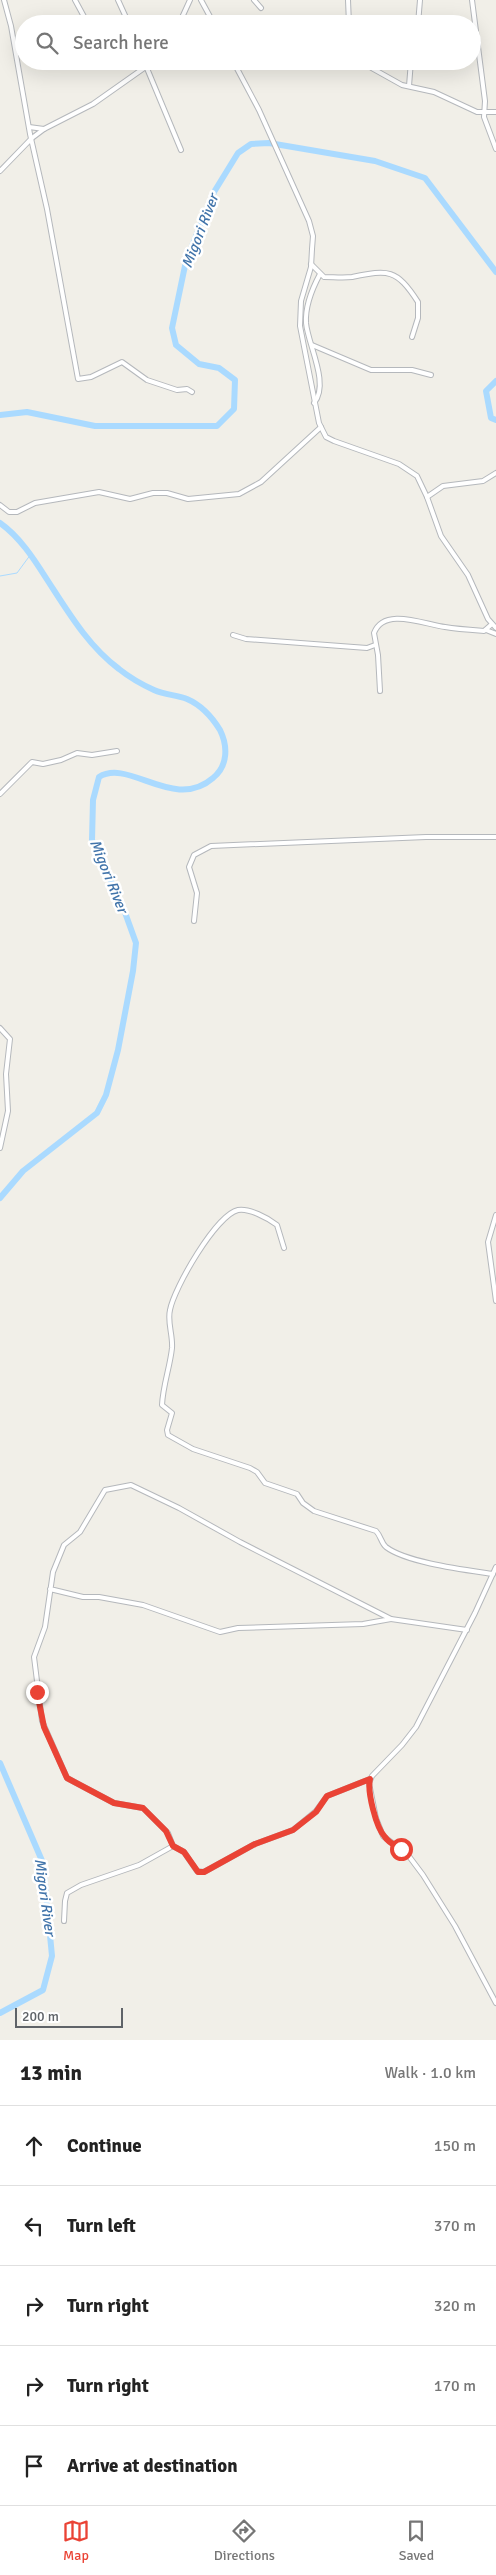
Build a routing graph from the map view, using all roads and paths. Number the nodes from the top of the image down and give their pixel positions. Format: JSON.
{"nodes":[{"id":1,"x":4,"y":0,"type":"edge"},
{"id":2,"x":76,"y":0,"type":"edge"},
{"id":3,"x":118,"y":0,"type":"edge"},
{"id":4,"x":190,"y":0,"type":"edge"},
{"id":5,"x":200,"y":0,"type":"edge"},
{"id":6,"x":254,"y":0,"type":"edge"},
{"id":7,"x":348,"y":0,"type":"edge"},
{"id":8,"x":420,"y":0,"type":"edge"},
{"id":9,"x":472,"y":0,"type":"edge"},
{"id":10,"x":261,"y":8,"type":"dead end"},
{"id":11,"x":84,"y":15,"type":"edge"},
{"id":12,"x":124,"y":15,"type":"edge"},
{"id":13,"x":183,"y":15,"type":"edge"},
{"id":14,"x":209,"y":15,"type":"edge"},
{"id":15,"x":349,"y":15,"type":"edge"},
{"id":16,"x":419,"y":15,"type":"edge"},
{"id":17,"x":474,"y":15,"type":"edge"},
{"id":18,"x":15,"y":46,"type":"edge"},
{"id":19,"x":19,"y":70,"type":"edge"},
{"id":20,"x":140,"y":70,"type":"edge"},
{"id":21,"x":145,"y":70,"type":"edge"},
{"id":22,"x":238,"y":70,"type":"edge"},
{"id":23,"x":374,"y":70,"type":"edge"},
{"id":24,"x":411,"y":70,"type":"edge"},
{"id":25,"x":479,"y":70,"type":"edge"},
{"id":26,"x":410,"y":86,"type":"junction"},
{"id":27,"x":496,"y":112,"type":"edge"},
{"id":28,"x":484,"y":114,"type":"junction"},
{"id":29,"x":29,"y":127,"type":"junction"},
{"id":30,"x":44,"y":128,"type":"junction"},
{"id":31,"x":32,"y":138,"type":"junction"},
{"id":32,"x":496,"y":149,"type":"edge"},
{"id":33,"x":181,"y":150,"type":"dead end"},
{"id":34,"x":0,"y":171,"type":"edge"},
{"id":35,"x":311,"y":264,"type":"junction"},
{"id":36,"x":320,"y":274,"type":"junction"},
{"id":37,"x":412,"y":337,"type":"dead end"},
{"id":38,"x":312,"y":346,"type":"junction"},
{"id":39,"x":431,"y":376,"type":"dead end"},
{"id":40,"x":192,"y":392,"type":"dead end"},
{"id":41,"x":314,"y":403,"type":"junction"},
{"id":42,"x":321,"y":427,"type":"junction"},
{"id":43,"x":315,"y":435,"type":"junction"},
{"id":44,"x":326,"y":437,"type":"junction"},
{"id":45,"x":496,"y":473,"type":"edge"},
{"id":46,"x":428,"y":497,"type":"junction"},
{"id":47,"x":0,"y":506,"type":"edge"},
{"id":48,"x":492,"y":624,"type":"junction"},
{"id":49,"x":496,"y":628,"type":"edge"},
{"id":50,"x":486,"y":630,"type":"junction"},
{"id":51,"x":496,"y":634,"type":"edge"},
{"id":52,"x":233,"y":635,"type":"dead end"},
{"id":53,"x":375,"y":645,"type":"junction"},
{"id":54,"x":380,"y":691,"type":"dead end"},
{"id":55,"x":117,"y":751,"type":"dead end"},
{"id":56,"x":0,"y":794,"type":"edge"},
{"id":57,"x":496,"y":837,"type":"edge"},
{"id":58,"x":194,"y":921,"type":"dead end"},
{"id":59,"x":0,"y":1028,"type":"edge"},
{"id":60,"x":0,"y":1148,"type":"edge"},
{"id":61,"x":496,"y":1215,"type":"edge"},
{"id":62,"x":284,"y":1248,"type":"dead end"},
{"id":63,"x":496,"y":1301,"type":"edge"},
{"id":64,"x":496,"y":1566,"type":"edge"},
{"id":65,"x":493,"y":1574,"type":"junction"},
{"id":66,"x":50,"y":1589,"type":"junction"},
{"id":67,"x":391,"y":1619,"type":"junction"},
{"id":68,"x":467,"y":1630,"type":"junction"},
{"id":69,"x":370,"y":1779,"type":"junction"},
{"id":70,"x":173,"y":1846,"type":"junction"},
{"id":71,"x":64,"y":1921,"type":"dead end"},
{"id":72,"x":496,"y":2003,"type":"edge"}],
"edges":[{"from":1,"to":18,"type":"street"},
{"from":2,"to":11,"type":"street"},
{"from":3,"to":12,"type":"street"},
{"from":4,"to":13,"type":"street"},
{"from":5,"to":14,"type":"street"},
{"from":6,"to":10,"type":"street"},
{"from":7,"to":15,"type":"street"},
{"from":8,"to":16,"type":"street"},
{"from":9,"to":17,"type":"street"},
{"from":19,"to":29,"type":"street"},
{"from":20,"to":30,"type":"street"},
{"from":21,"to":33,"type":"street"},
{"from":22,"to":35,"type":"street"},
{"from":23,"to":26,"type":"street"},
{"from":24,"to":26,"type":"street"},
{"from":25,"to":28,"type":"street"},
{"from":26,"to":28,"type":"street"},
{"from":27,"to":28,"type":"street"},
{"from":28,"to":32,"type":"street"},
{"from":29,"to":30,"type":"street"},
{"from":29,"to":31,"type":"street"},
{"from":30,"to":31,"type":"street"},
{"from":31,"to":34,"type":"street"},
{"from":31,"to":40,"type":"street"},
{"from":35,"to":36,"type":"street"},
{"from":35,"to":41,"type":"street"},
{"from":36,"to":37,"type":"street"},
{"from":36,"to":38,"type":"street"},
{"from":38,"to":39,"type":"street"},
{"from":38,"to":41,"type":"street"},
{"from":41,"to":42,"type":"street"},
{"from":42,"to":43,"type":"street"},
{"from":42,"to":44,"type":"street"},
{"from":43,"to":44,"type":"street"},
{"from":43,"to":47,"type":"street"},
{"from":44,"to":46,"type":"street"},
{"from":45,"to":46,"type":"street"},
{"from":46,"to":48,"type":"street"},
{"from":48,"to":49,"type":"street"},
{"from":48,"to":50,"type":"street"},
{"from":50,"to":51,"type":"street"},
{"from":50,"to":53,"type":"street"},
{"from":52,"to":53,"type":"street"},
{"from":53,"to":54,"type":"street"},
{"from":55,"to":56,"type":"street"},
{"from":57,"to":58,"type":"street"},
{"from":59,"to":60,"type":"street"},
{"from":61,"to":63,"type":"street"},
{"from":62,"to":65,"type":"street"},
{"from":64,"to":65,"type":"street"},
{"from":65,"to":68,"type":"street"},
{"from":66,"to":67,"type":"street"},
{"from":66,"to":67,"type":"street"},
{"from":66,"to":70,"type":"street"},
{"from":67,"to":68,"type":"street"},
{"from":68,"to":69,"type":"street"},
{"from":69,"to":70,"type":"street"},
{"from":69,"to":72,"type":"street"},
{"from":70,"to":71,"type":"street"}]}
